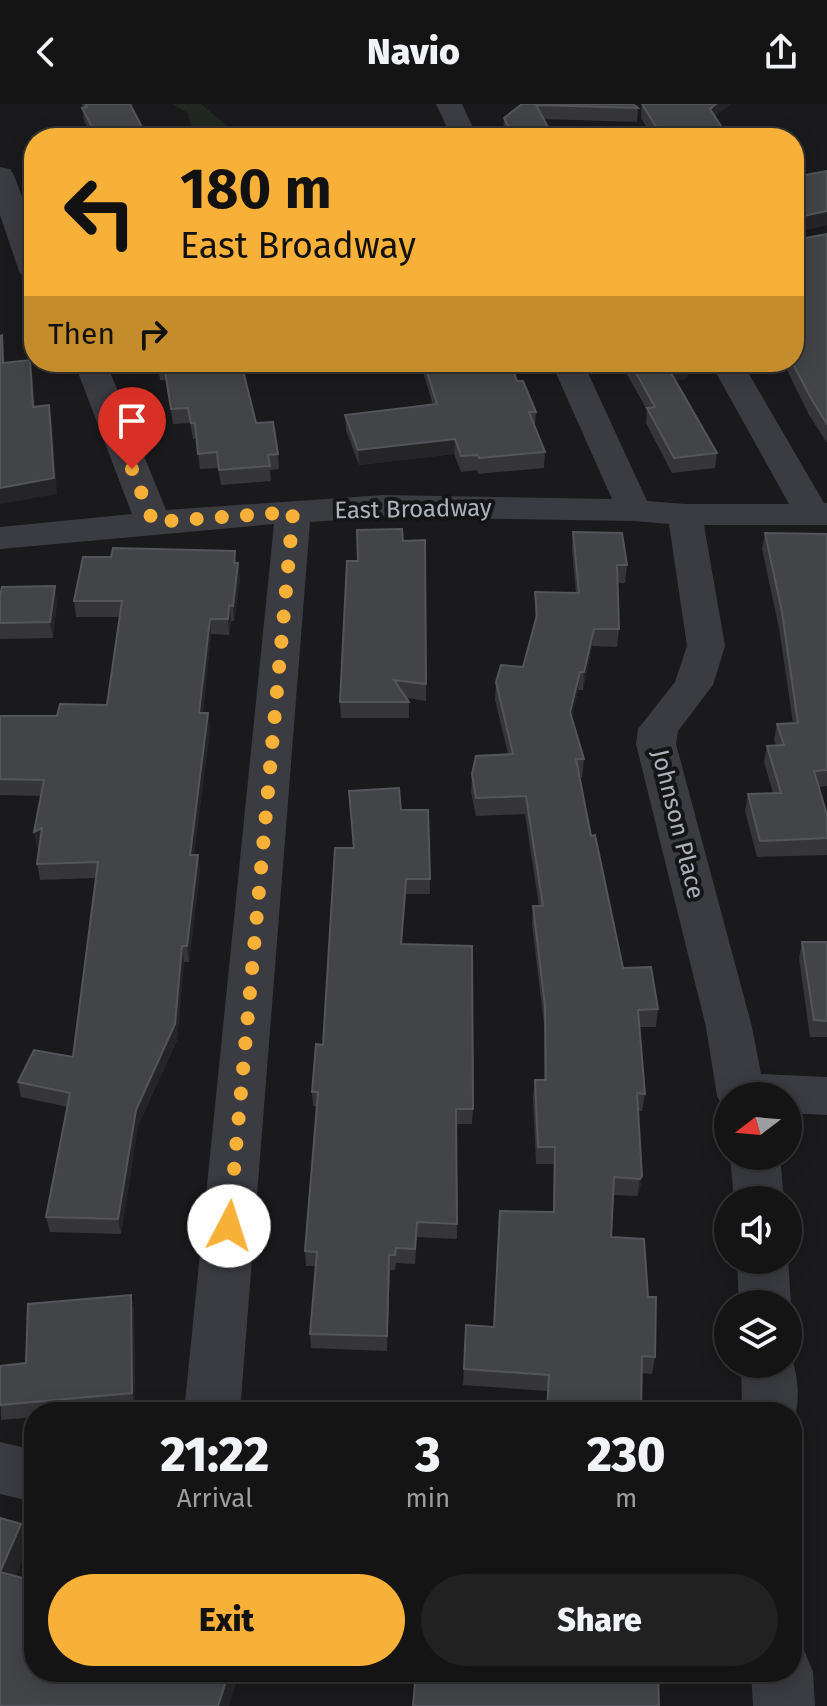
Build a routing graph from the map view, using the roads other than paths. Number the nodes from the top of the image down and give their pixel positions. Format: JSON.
{"nodes":[{"id":1,"x":449,"y":104,"type":"edge"},
{"id":2,"x":460,"y":128,"type":"edge"},
{"id":3,"x":0,"y":175,"type":"edge"},
{"id":4,"x":24,"y":243,"type":"edge"},
{"id":5,"x":94,"y":372,"type":"edge"},
{"id":6,"x":572,"y":372,"type":"edge"},
{"id":7,"x":732,"y":372,"type":"edge"},
{"id":8,"x":634,"y":510,"type":"junction"},
{"id":9,"x":293,"y":512,"type":"junction"},
{"id":10,"x":820,"y":514,"type":"edge"},
{"id":11,"x":685,"y":515,"type":"junction"},
{"id":12,"x":153,"y":522,"type":"junction"},
{"id":13,"x":0,"y":538,"type":"edge"},
{"id":14,"x":739,"y":1082,"type":"edge"},
{"id":15,"x":802,"y":1095,"type":"edge"},
{"id":16,"x":827,"y":1096,"type":"edge"},
{"id":17,"x":769,"y":1378,"type":"edge"},
{"id":18,"x":213,"y":1402,"type":"edge"},
{"id":19,"x":770,"y":1402,"type":"edge"},
{"id":20,"x":0,"y":1468,"type":"edge"},
{"id":21,"x":24,"y":1474,"type":"edge"},
{"id":22,"x":783,"y":1682,"type":"edge"},
{"id":23,"x":784,"y":1706,"type":"edge"}],
"edges":[{"from":1,"to":2,"type":"street"},
{"from":3,"to":4,"type":"street"},
{"from":5,"to":12,"type":"street"},
{"from":6,"to":8,"type":"street"},
{"from":7,"to":10,"type":"street"},
{"from":8,"to":9,"type":"street","name":"East Broadway"},
{"from":8,"to":11,"type":"street","name":"East Broadway"},
{"from":9,"to":12,"type":"street","name":"East Broadway"},
{"from":9,"to":18,"type":"street"},
{"from":10,"to":11,"type":"street","name":"East Broadway"},
{"from":11,"to":14,"type":"street","name":"Johnson Place"},
{"from":12,"to":13,"type":"street","name":"East Broadway"},
{"from":15,"to":16,"type":"street"},
{"from":17,"to":19,"type":"street"},
{"from":20,"to":21,"type":"street"},
{"from":22,"to":23,"type":"street"}]}
